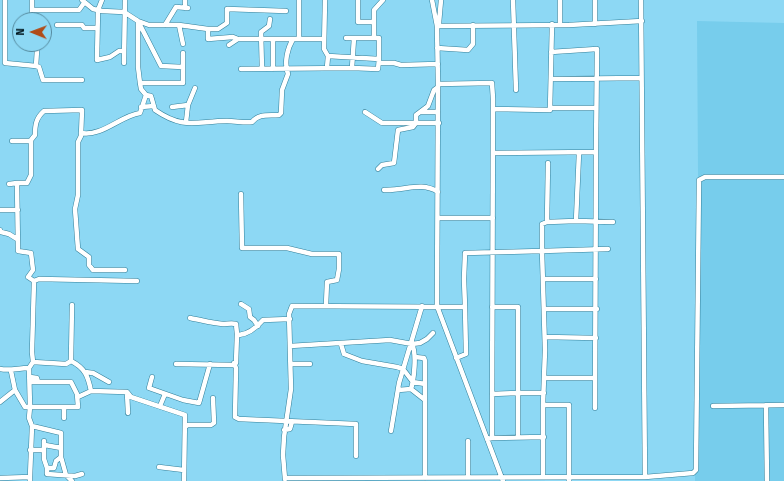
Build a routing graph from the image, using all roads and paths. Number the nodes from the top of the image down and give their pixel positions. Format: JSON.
{"nodes":[{"id":1,"x":5,"y":0,"type":"edge"},
{"id":2,"x":32,"y":0,"type":"edge"},
{"id":3,"x":102,"y":0,"type":"edge"},
{"id":4,"x":124,"y":0,"type":"edge"},
{"id":5,"x":185,"y":0,"type":"edge"},
{"id":6,"x":299,"y":0,"type":"edge"},
{"id":7,"x":325,"y":0,"type":"edge"},
{"id":8,"x":358,"y":0,"type":"edge"},
{"id":9,"x":383,"y":0,"type":"edge"},
{"id":10,"x":432,"y":0,"type":"edge"},
{"id":11,"x":441,"y":0,"type":"edge"},
{"id":12,"x":513,"y":0,"type":"edge"},
{"id":13,"x":560,"y":0,"type":"edge"},
{"id":14,"x":595,"y":0,"type":"edge"},
{"id":15,"x":641,"y":0,"type":"edge"},
{"id":16,"x":83,"y":1,"type":"edge"},
{"id":17,"x":3,"y":10,"type":"edge"},
{"id":18,"x":32,"y":10,"type":"joint"},
{"id":19,"x":98,"y":10,"type":"junction"},
{"id":20,"x":286,"y":11,"type":"dead end"},
{"id":21,"x":124,"y":12,"type":"junction"},
{"id":22,"x":270,"y":19,"type":"dead end"},
{"id":23,"x":138,"y":21,"type":"junction"},
{"id":24,"x":642,"y":21,"type":"junction"},
{"id":25,"x":374,"y":22,"type":"junction"},
{"id":26,"x":552,"y":24,"type":"junction"},
{"id":27,"x":595,"y":24,"type":"junction"},
{"id":28,"x":57,"y":25,"type":"dead end"},
{"id":29,"x":165,"y":25,"type":"junction"},
{"id":30,"x":179,"y":25,"type":"junction"},
{"id":31,"x":473,"y":25,"type":"junction"},
{"id":32,"x":514,"y":25,"type":"junction"},
{"id":33,"x":560,"y":25,"type":"junction"},
{"id":34,"x":437,"y":26,"type":"junction"},
{"id":35,"x":97,"y":28,"type":"junction"},
{"id":36,"x":208,"y":29,"type":"junction"},
{"id":37,"x":218,"y":29,"type":"junction"},
{"id":38,"x":0,"y":36,"type":"edge"},
{"id":39,"x":6,"y":36,"type":"junction"},
{"id":40,"x":346,"y":38,"type":"dead end"},
{"id":41,"x":354,"y":38,"type":"junction"},
{"id":42,"x":374,"y":38,"type":"junction"},
{"id":43,"x":218,"y":39,"type":"junction"},
{"id":44,"x":238,"y":39,"type":"junction"},
{"id":45,"x":260,"y":39,"type":"junction"},
{"id":46,"x":273,"y":39,"type":"junction"},
{"id":47,"x":293,"y":39,"type":"junction"},
{"id":48,"x":299,"y":39,"type":"junction"},
{"id":49,"x":324,"y":39,"type":"junction"},
{"id":50,"x":183,"y":44,"type":"dead end"},
{"id":51,"x":229,"y":45,"type":"dead end"},
{"id":52,"x":437,"y":48,"type":"junction"},
{"id":53,"x":124,"y":51,"type":"junction"},
{"id":54,"x":37,"y":52,"type":"edge"},
{"id":55,"x":551,"y":52,"type":"junction"},
{"id":56,"x":3,"y":53,"type":"edge"},
{"id":57,"x":183,"y":53,"type":"dead end"},
{"id":58,"x":328,"y":56,"type":"junction"},
{"id":59,"x":352,"y":58,"type":"junction"},
{"id":60,"x":379,"y":61,"type":"junction"},
{"id":61,"x":2,"y":63,"type":"edge"},
{"id":62,"x":124,"y":63,"type":"dead end"},
{"id":63,"x":438,"y":64,"type":"junction"},
{"id":64,"x":36,"y":66,"type":"junction"},
{"id":65,"x":183,"y":66,"type":"junction"},
{"id":66,"x":327,"y":68,"type":"junction"},
{"id":67,"x":352,"y":68,"type":"junction"},
{"id":68,"x":241,"y":69,"type":"dead end"},
{"id":69,"x":262,"y":69,"type":"junction"},
{"id":70,"x":273,"y":69,"type":"junction"},
{"id":71,"x":286,"y":69,"type":"junction"},
{"id":72,"x":641,"y":78,"type":"junction"},
{"id":73,"x":551,"y":79,"type":"junction"},
{"id":74,"x":596,"y":79,"type":"junction"},
{"id":75,"x":82,"y":80,"type":"dead end"},
{"id":76,"x":140,"y":83,"type":"junction"},
{"id":77,"x":438,"y":85,"type":"junction"},
{"id":78,"x":195,"y":88,"type":"dead end"},
{"id":79,"x":516,"y":90,"type":"dead end"},
{"id":80,"x":146,"y":96,"type":"junction"},
{"id":81,"x":188,"y":105,"type":"junction"},
{"id":82,"x":154,"y":106,"type":"junction"},
{"id":83,"x":141,"y":107,"type":"junction"},
{"id":84,"x":172,"y":107,"type":"dead end"},
{"id":85,"x":550,"y":108,"type":"junction"},
{"id":86,"x":596,"y":108,"type":"junction"},
{"id":87,"x":493,"y":109,"type":"junction"},
{"id":88,"x":365,"y":112,"type":"dead end"},
{"id":89,"x":421,"y":112,"type":"junction"},
{"id":90,"x":438,"y":112,"type":"junction"},
{"id":91,"x":186,"y":122,"type":"junction"},
{"id":92,"x":416,"y":123,"type":"junction"},
{"id":93,"x":439,"y":123,"type":"junction"},
{"id":94,"x":81,"y":133,"type":"junction"},
{"id":95,"x":12,"y":141,"type":"dead end"},
{"id":96,"x":31,"y":141,"type":"junction"},
{"id":97,"x":596,"y":152,"type":"junction"},
{"id":98,"x":493,"y":153,"type":"junction"},
{"id":99,"x":579,"y":153,"type":"junction"},
{"id":100,"x":548,"y":164,"type":"dead end"},
{"id":101,"x":378,"y":169,"type":"dead end"},
{"id":102,"x":784,"y":177,"type":"edge"},
{"id":103,"x":9,"y":184,"type":"dead end"},
{"id":104,"x":17,"y":184,"type":"junction"},
{"id":105,"x":384,"y":190,"type":"dead end"},
{"id":106,"x":438,"y":192,"type":"junction"},
{"id":107,"x":241,"y":194,"type":"dead end"},
{"id":108,"x":0,"y":210,"type":"edge"},
{"id":109,"x":18,"y":210,"type":"junction"},
{"id":110,"x":438,"y":218,"type":"junction"},
{"id":111,"x":493,"y":218,"type":"junction"},
{"id":112,"x":576,"y":221,"type":"junction"},
{"id":113,"x":548,"y":222,"type":"junction"},
{"id":114,"x":595,"y":222,"type":"junction"},
{"id":115,"x":613,"y":222,"type":"dead end"},
{"id":116,"x":0,"y":230,"type":"edge"},
{"id":117,"x":17,"y":239,"type":"junction"},
{"id":118,"x":595,"y":249,"type":"junction"},
{"id":119,"x":608,"y":249,"type":"dead end"},
{"id":120,"x":542,"y":251,"type":"junction"},
{"id":121,"x":493,"y":252,"type":"junction"},
{"id":122,"x":125,"y":270,"type":"dead end"},
{"id":123,"x":596,"y":279,"type":"junction"},
{"id":124,"x":543,"y":280,"type":"junction"},
{"id":125,"x":34,"y":281,"type":"junction"},
{"id":126,"x":137,"y":281,"type":"dead end"},
{"id":127,"x":241,"y":304,"type":"dead end"},
{"id":128,"x":326,"y":305,"type":"junction"},
{"id":129,"x":72,"y":306,"type":"dead end"},
{"id":130,"x":422,"y":306,"type":"junction"},
{"id":131,"x":437,"y":306,"type":"junction"},
{"id":132,"x":465,"y":307,"type":"junction"},
{"id":133,"x":492,"y":307,"type":"junction"},
{"id":134,"x":544,"y":309,"type":"junction"},
{"id":135,"x":597,"y":309,"type":"junction"},
{"id":136,"x":190,"y":318,"type":"dead end"},
{"id":137,"x":290,"y":319,"type":"junction"},
{"id":138,"x":258,"y":326,"type":"junction"},
{"id":139,"x":433,"y":333,"type":"dead end"},
{"id":140,"x":237,"y":334,"type":"junction"},
{"id":141,"x":545,"y":337,"type":"junction"},
{"id":142,"x":596,"y":338,"type":"junction"},
{"id":143,"x":341,"y":344,"type":"junction"},
{"id":144,"x":412,"y":344,"type":"junction"},
{"id":145,"x":290,"y":346,"type":"junction"},
{"id":146,"x":414,"y":357,"type":"junction"},
{"id":147,"x":456,"y":358,"type":"junction"},
{"id":148,"x":71,"y":361,"type":"junction"},
{"id":149,"x":33,"y":362,"type":"junction"},
{"id":150,"x":176,"y":364,"type":"dead end"},
{"id":151,"x":210,"y":364,"type":"junction"},
{"id":152,"x":291,"y":364,"type":"junction"},
{"id":153,"x":310,"y":364,"type":"dead end"},
{"id":154,"x":234,"y":365,"type":"junction"},
{"id":155,"x":29,"y":368,"type":"junction"},
{"id":156,"x":0,"y":369,"type":"edge"},
{"id":157,"x":403,"y":369,"type":"junction"},
{"id":158,"x":11,"y":371,"type":"junction"},
{"id":159,"x":85,"y":372,"type":"junction"},
{"id":160,"x":152,"y":377,"type":"dead end"},
{"id":161,"x":544,"y":378,"type":"junction"},
{"id":162,"x":595,"y":378,"type":"junction"},
{"id":163,"x":30,"y":380,"type":"junction"},
{"id":164,"x":108,"y":382,"type":"dead end"},
{"id":165,"x":413,"y":382,"type":"junction"},
{"id":166,"x":425,"y":386,"type":"junction"},
{"id":167,"x":411,"y":389,"type":"junction"},
{"id":168,"x":15,"y":390,"type":"junction"},
{"id":169,"x":398,"y":390,"type":"junction"},
{"id":170,"x":90,"y":391,"type":"junction"},
{"id":171,"x":127,"y":392,"type":"junction"},
{"id":172,"x":518,"y":393,"type":"junction"},
{"id":173,"x":544,"y":393,"type":"junction"},
{"id":174,"x":165,"y":394,"type":"junction"},
{"id":175,"x":492,"y":394,"type":"junction"},
{"id":176,"x":78,"y":397,"type":"junction"},
{"id":177,"x":213,"y":398,"type":"dead end"},
{"id":178,"x":425,"y":400,"type":"junction"},
{"id":179,"x":0,"y":402,"type":"edge"},
{"id":180,"x":543,"y":405,"type":"junction"},
{"id":181,"x":766,"y":405,"type":"junction"},
{"id":182,"x":784,"y":405,"type":"edge"},
{"id":183,"x":160,"y":406,"type":"junction"},
{"id":184,"x":713,"y":406,"type":"dead end"},
{"id":185,"x":30,"y":407,"type":"junction"},
{"id":186,"x":64,"y":407,"type":"junction"},
{"id":187,"x":595,"y":408,"type":"dead end"},
{"id":188,"x":128,"y":413,"type":"dead end"},
{"id":189,"x":64,"y":418,"type":"dead end"},
{"id":190,"x":285,"y":421,"type":"junction"},
{"id":191,"x":292,"y":422,"type":"junction"},
{"id":192,"x":32,"y":426,"type":"junction"},
{"id":193,"x":185,"y":427,"type":"junction"},
{"id":194,"x":284,"y":430,"type":"junction"},
{"id":195,"x":392,"y":431,"type":"dead end"},
{"id":196,"x":544,"y":436,"type":"junction"},
{"id":197,"x":518,"y":437,"type":"junction"},
{"id":198,"x":492,"y":438,"type":"junction"},
{"id":199,"x":487,"y":439,"type":"junction"},
{"id":200,"x":468,"y":441,"type":"dead end"},
{"id":201,"x":45,"y":445,"type":"junction"},
{"id":202,"x":61,"y":448,"type":"junction"},
{"id":203,"x":30,"y":450,"type":"junction"},
{"id":204,"x":356,"y":456,"type":"dead end"},
{"id":205,"x":61,"y":457,"type":"junction"},
{"id":206,"x":159,"y":467,"type":"dead end"},
{"id":207,"x":47,"y":468,"type":"junction"},
{"id":208,"x":184,"y":470,"type":"junction"},
{"id":209,"x":82,"y":474,"type":"dead end"},
{"id":210,"x":66,"y":475,"type":"junction"},
{"id":211,"x":544,"y":477,"type":"junction"},
{"id":212,"x":645,"y":477,"type":"junction"},
{"id":213,"x":0,"y":478,"type":"edge"},
{"id":214,"x":425,"y":478,"type":"junction"},
{"id":215,"x":466,"y":478,"type":"edge"},
{"id":216,"x":30,"y":479,"type":"edge"},
{"id":217,"x":439,"y":479,"type":"edge"},
{"id":218,"x":492,"y":479,"type":"edge"},
{"id":219,"x":502,"y":479,"type":"edge"},
{"id":220,"x":569,"y":479,"type":"edge"},
{"id":221,"x":285,"y":480,"type":"edge"},
{"id":222,"x":354,"y":480,"type":"edge"},
{"id":223,"x":72,"y":481,"type":"edge"},
{"id":224,"x":184,"y":481,"type":"edge"},
{"id":225,"x":767,"y":481,"type":"edge"}],
"edges":[{"from":1,"to":17,"type":"street"},
{"from":2,"to":18,"type":"street"},
{"from":3,"to":19,"type":"street"},
{"from":4,"to":21,"type":"street"},
{"from":5,"to":29,"type":"street"},
{"from":6,"to":48,"type":"street"},
{"from":7,"to":49,"type":"street"},
{"from":8,"to":25,"type":"street"},
{"from":9,"to":25,"type":"street"},
{"from":10,"to":34,"type":"street"},
{"from":11,"to":34,"type":"street"},
{"from":12,"to":32,"type":"street"},
{"from":13,"to":33,"type":"street"},
{"from":14,"to":27,"type":"street"},
{"from":15,"to":24,"type":"street"},
{"from":16,"to":18,"type":"street"},
{"from":16,"to":19,"type":"street"},
{"from":17,"to":39,"type":"street"},
{"from":19,"to":21,"type":"street"},
{"from":19,"to":35,"type":"street"},
{"from":20,"to":37,"type":"street"},
{"from":21,"to":23,"type":"street"},
{"from":21,"to":53,"type":"street"},
{"from":22,"to":45,"type":"street"},
{"from":23,"to":29,"type":"street"},
{"from":23,"to":65,"type":"street"},
{"from":23,"to":76,"type":"street"},
{"from":24,"to":27,"type":"street"},
{"from":24,"to":72,"type":"street"},
{"from":25,"to":42,"type":"street"},
{"from":26,"to":32,"type":"street"},
{"from":26,"to":33,"type":"street"},
{"from":26,"to":55,"type":"street"},
{"from":27,"to":33,"type":"street"},
{"from":28,"to":35,"type":"street"},
{"from":29,"to":30,"type":"street"},
{"from":30,"to":36,"type":"street"},
{"from":30,"to":50,"type":"street"},
{"from":31,"to":32,"type":"street"},
{"from":31,"to":34,"type":"street"},
{"from":31,"to":52,"type":"street"},
{"from":32,"to":79,"type":"street"},
{"from":34,"to":52,"type":"street"},
{"from":35,"to":53,"type":"street"},
{"from":36,"to":37,"type":"street"},
{"from":36,"to":43,"type":"street"},
{"from":37,"to":43,"type":"street"},
{"from":38,"to":39,"type":"street"},
{"from":39,"to":56,"type":"street"},
{"from":40,"to":41,"type":"street"},
{"from":41,"to":42,"type":"street"},
{"from":41,"to":59,"type":"street"},
{"from":42,"to":60,"type":"street"},
{"from":43,"to":44,"type":"street"},
{"from":44,"to":45,"type":"street"},
{"from":44,"to":51,"type":"street"},
{"from":45,"to":46,"type":"street"},
{"from":45,"to":69,"type":"street"},
{"from":46,"to":47,"type":"street"},
{"from":46,"to":70,"type":"street"},
{"from":47,"to":48,"type":"street"},
{"from":47,"to":71,"type":"street"},
{"from":48,"to":49,"type":"street"},
{"from":49,"to":58,"type":"street"},
{"from":52,"to":63,"type":"street"},
{"from":53,"to":62,"type":"street"},
{"from":54,"to":64,"type":"street"},
{"from":55,"to":73,"type":"street"},
{"from":55,"to":74,"type":"street"},
{"from":56,"to":61,"type":"street"},
{"from":57,"to":65,"type":"street"},
{"from":58,"to":59,"type":"street"},
{"from":58,"to":66,"type":"street"},
{"from":59,"to":60,"type":"street"},
{"from":59,"to":67,"type":"street"},
{"from":60,"to":63,"type":"street"},
{"from":60,"to":67,"type":"street"},
{"from":61,"to":64,"type":"street"},
{"from":63,"to":77,"type":"street"},
{"from":64,"to":75,"type":"street"},
{"from":65,"to":76,"type":"street"},
{"from":66,"to":67,"type":"street"},
{"from":66,"to":71,"type":"street"},
{"from":68,"to":69,"type":"street"},
{"from":69,"to":70,"type":"street"},
{"from":70,"to":71,"type":"street"},
{"from":71,"to":91,"type":"street"},
{"from":72,"to":74,"type":"street"},
{"from":72,"to":212,"type":"street"},
{"from":73,"to":74,"type":"street"},
{"from":73,"to":85,"type":"street"},
{"from":74,"to":86,"type":"street"},
{"from":76,"to":80,"type":"street"},
{"from":77,"to":87,"type":"street"},
{"from":77,"to":89,"type":"street"},
{"from":77,"to":90,"type":"street"},
{"from":78,"to":81,"type":"street"},
{"from":80,"to":82,"type":"street"},
{"from":80,"to":83,"type":"street"},
{"from":81,"to":84,"type":"street"},
{"from":81,"to":91,"type":"street"},
{"from":82,"to":83,"type":"street"},
{"from":82,"to":91,"type":"street"},
{"from":83,"to":94,"type":"street"},
{"from":85,"to":86,"type":"street"},
{"from":85,"to":87,"type":"street"},
{"from":86,"to":97,"type":"street"},
{"from":87,"to":98,"type":"street"},
{"from":88,"to":92,"type":"street"},
{"from":89,"to":90,"type":"street"},
{"from":89,"to":92,"type":"street"},
{"from":90,"to":93,"type":"street"},
{"from":92,"to":93,"type":"street"},
{"from":92,"to":101,"type":"street"},
{"from":93,"to":106,"type":"street"},
{"from":94,"to":96,"type":"street"},
{"from":94,"to":122,"type":"street"},
{"from":95,"to":96,"type":"street"},
{"from":96,"to":104,"type":"street"},
{"from":97,"to":99,"type":"street"},
{"from":97,"to":114,"type":"street"},
{"from":98,"to":99,"type":"street"},
{"from":98,"to":111,"type":"street"},
{"from":99,"to":112,"type":"street"},
{"from":100,"to":113,"type":"street"},
{"from":102,"to":212,"type":"street"},
{"from":103,"to":104,"type":"street"},
{"from":104,"to":109,"type":"street"},
{"from":105,"to":106,"type":"street"},
{"from":106,"to":110,"type":"street"},
{"from":107,"to":128,"type":"street"},
{"from":108,"to":109,"type":"street"},
{"from":109,"to":117,"type":"street"},
{"from":110,"to":111,"type":"street"},
{"from":110,"to":131,"type":"street"},
{"from":111,"to":121,"type":"street"},
{"from":112,"to":113,"type":"street"},
{"from":112,"to":114,"type":"street"},
{"from":113,"to":120,"type":"street"},
{"from":114,"to":115,"type":"street"},
{"from":114,"to":118,"type":"street"},
{"from":116,"to":117,"type":"street"},
{"from":117,"to":125,"type":"street"},
{"from":118,"to":119,"type":"street"},
{"from":118,"to":120,"type":"street"},
{"from":118,"to":123,"type":"street"},
{"from":120,"to":121,"type":"street"},
{"from":120,"to":124,"type":"street"},
{"from":121,"to":132,"type":"street"},
{"from":121,"to":133,"type":"street"},
{"from":123,"to":124,"type":"street"},
{"from":123,"to":135,"type":"street"},
{"from":124,"to":134,"type":"street"},
{"from":125,"to":126,"type":"street"},
{"from":125,"to":149,"type":"street"},
{"from":127,"to":138,"type":"street"},
{"from":128,"to":130,"type":"street"},
{"from":128,"to":137,"type":"street"},
{"from":129,"to":148,"type":"street"},
{"from":130,"to":131,"type":"street"},
{"from":130,"to":144,"type":"street"},
{"from":131,"to":132,"type":"street"},
{"from":131,"to":147,"type":"street"},
{"from":132,"to":147,"type":"street"},
{"from":133,"to":172,"type":"street"},
{"from":133,"to":175,"type":"street"},
{"from":134,"to":135,"type":"street"},
{"from":134,"to":141,"type":"street"},
{"from":135,"to":142,"type":"street"},
{"from":136,"to":140,"type":"street"},
{"from":137,"to":138,"type":"street"},
{"from":137,"to":145,"type":"street"},
{"from":138,"to":140,"type":"street"},
{"from":139,"to":144,"type":"street"},
{"from":140,"to":154,"type":"street"},
{"from":141,"to":142,"type":"street"},
{"from":141,"to":161,"type":"street"},
{"from":142,"to":162,"type":"street"},
{"from":143,"to":144,"type":"street"},
{"from":143,"to":145,"type":"street"},
{"from":143,"to":157,"type":"street"},
{"from":144,"to":146,"type":"street"},
{"from":144,"to":157,"type":"street"},
{"from":145,"to":152,"type":"street"},
{"from":146,"to":165,"type":"street"},
{"from":146,"to":166,"type":"street"},
{"from":147,"to":199,"type":"street"},
{"from":148,"to":149,"type":"street"},
{"from":148,"to":159,"type":"street"},
{"from":149,"to":155,"type":"street"},
{"from":150,"to":151,"type":"street"},
{"from":151,"to":154,"type":"street"},
{"from":151,"to":174,"type":"street"},
{"from":152,"to":153,"type":"street"},
{"from":152,"to":190,"type":"street"},
{"from":154,"to":190,"type":"street"},
{"from":155,"to":158,"type":"street"},
{"from":155,"to":163,"type":"street"},
{"from":156,"to":158,"type":"street"},
{"from":157,"to":165,"type":"street"},
{"from":157,"to":169,"type":"street"},
{"from":158,"to":168,"type":"street"},
{"from":159,"to":164,"type":"street"},
{"from":159,"to":170,"type":"street"},
{"from":160,"to":174,"type":"street"},
{"from":161,"to":162,"type":"street"},
{"from":161,"to":173,"type":"street"},
{"from":162,"to":187,"type":"street"},
{"from":163,"to":176,"type":"street"},
{"from":163,"to":185,"type":"street"},
{"from":165,"to":166,"type":"street"},
{"from":165,"to":167,"type":"street"},
{"from":166,"to":178,"type":"street"},
{"from":167,"to":169,"type":"street"},
{"from":167,"to":178,"type":"street"},
{"from":168,"to":179,"type":"street"},
{"from":168,"to":185,"type":"street"},
{"from":169,"to":195,"type":"street"},
{"from":170,"to":171,"type":"street"},
{"from":170,"to":176,"type":"street"},
{"from":171,"to":183,"type":"street"},
{"from":171,"to":188,"type":"street"},
{"from":172,"to":173,"type":"street"},
{"from":172,"to":175,"type":"street"},
{"from":172,"to":197,"type":"street"},
{"from":173,"to":180,"type":"street"},
{"from":174,"to":183,"type":"street"},
{"from":175,"to":198,"type":"street"},
{"from":176,"to":186,"type":"street"},
{"from":177,"to":193,"type":"street"},
{"from":178,"to":214,"type":"street"},
{"from":180,"to":196,"type":"street"},
{"from":180,"to":220,"type":"street"},
{"from":181,"to":182,"type":"street"},
{"from":181,"to":184,"type":"street"},
{"from":181,"to":225,"type":"street"},
{"from":183,"to":193,"type":"street"},
{"from":185,"to":186,"type":"street"},
{"from":185,"to":192,"type":"street"},
{"from":186,"to":189,"type":"street"},
{"from":190,"to":191,"type":"street"},
{"from":190,"to":194,"type":"street"},
{"from":191,"to":194,"type":"street"},
{"from":191,"to":204,"type":"street"},
{"from":192,"to":202,"type":"street"},
{"from":192,"to":203,"type":"street"},
{"from":193,"to":208,"type":"street"},
{"from":194,"to":221,"type":"street"},
{"from":196,"to":197,"type":"street"},
{"from":196,"to":211,"type":"street"},
{"from":197,"to":198,"type":"street"},
{"from":198,"to":199,"type":"street"},
{"from":199,"to":219,"type":"street"},
{"from":200,"to":215,"type":"street"},
{"from":201,"to":202,"type":"street"},
{"from":201,"to":203,"type":"street"},
{"from":201,"to":207,"type":"street"},
{"from":202,"to":205,"type":"street"},
{"from":203,"to":216,"type":"street"},
{"from":205,"to":207,"type":"street"},
{"from":205,"to":210,"type":"street"},
{"from":206,"to":208,"type":"street"},
{"from":207,"to":210,"type":"street"},
{"from":208,"to":224,"type":"street"},
{"from":209,"to":210,"type":"street"},
{"from":210,"to":223,"type":"street"},
{"from":211,"to":219,"type":"street"},
{"from":211,"to":220,"type":"street"},
{"from":212,"to":220,"type":"street"},
{"from":213,"to":216,"type":"street"},
{"from":214,"to":217,"type":"street"},
{"from":214,"to":222,"type":"street"},
{"from":215,"to":217,"type":"street"},
{"from":215,"to":218,"type":"street"},
{"from":218,"to":219,"type":"street"},
{"from":221,"to":222,"type":"street"}]}
